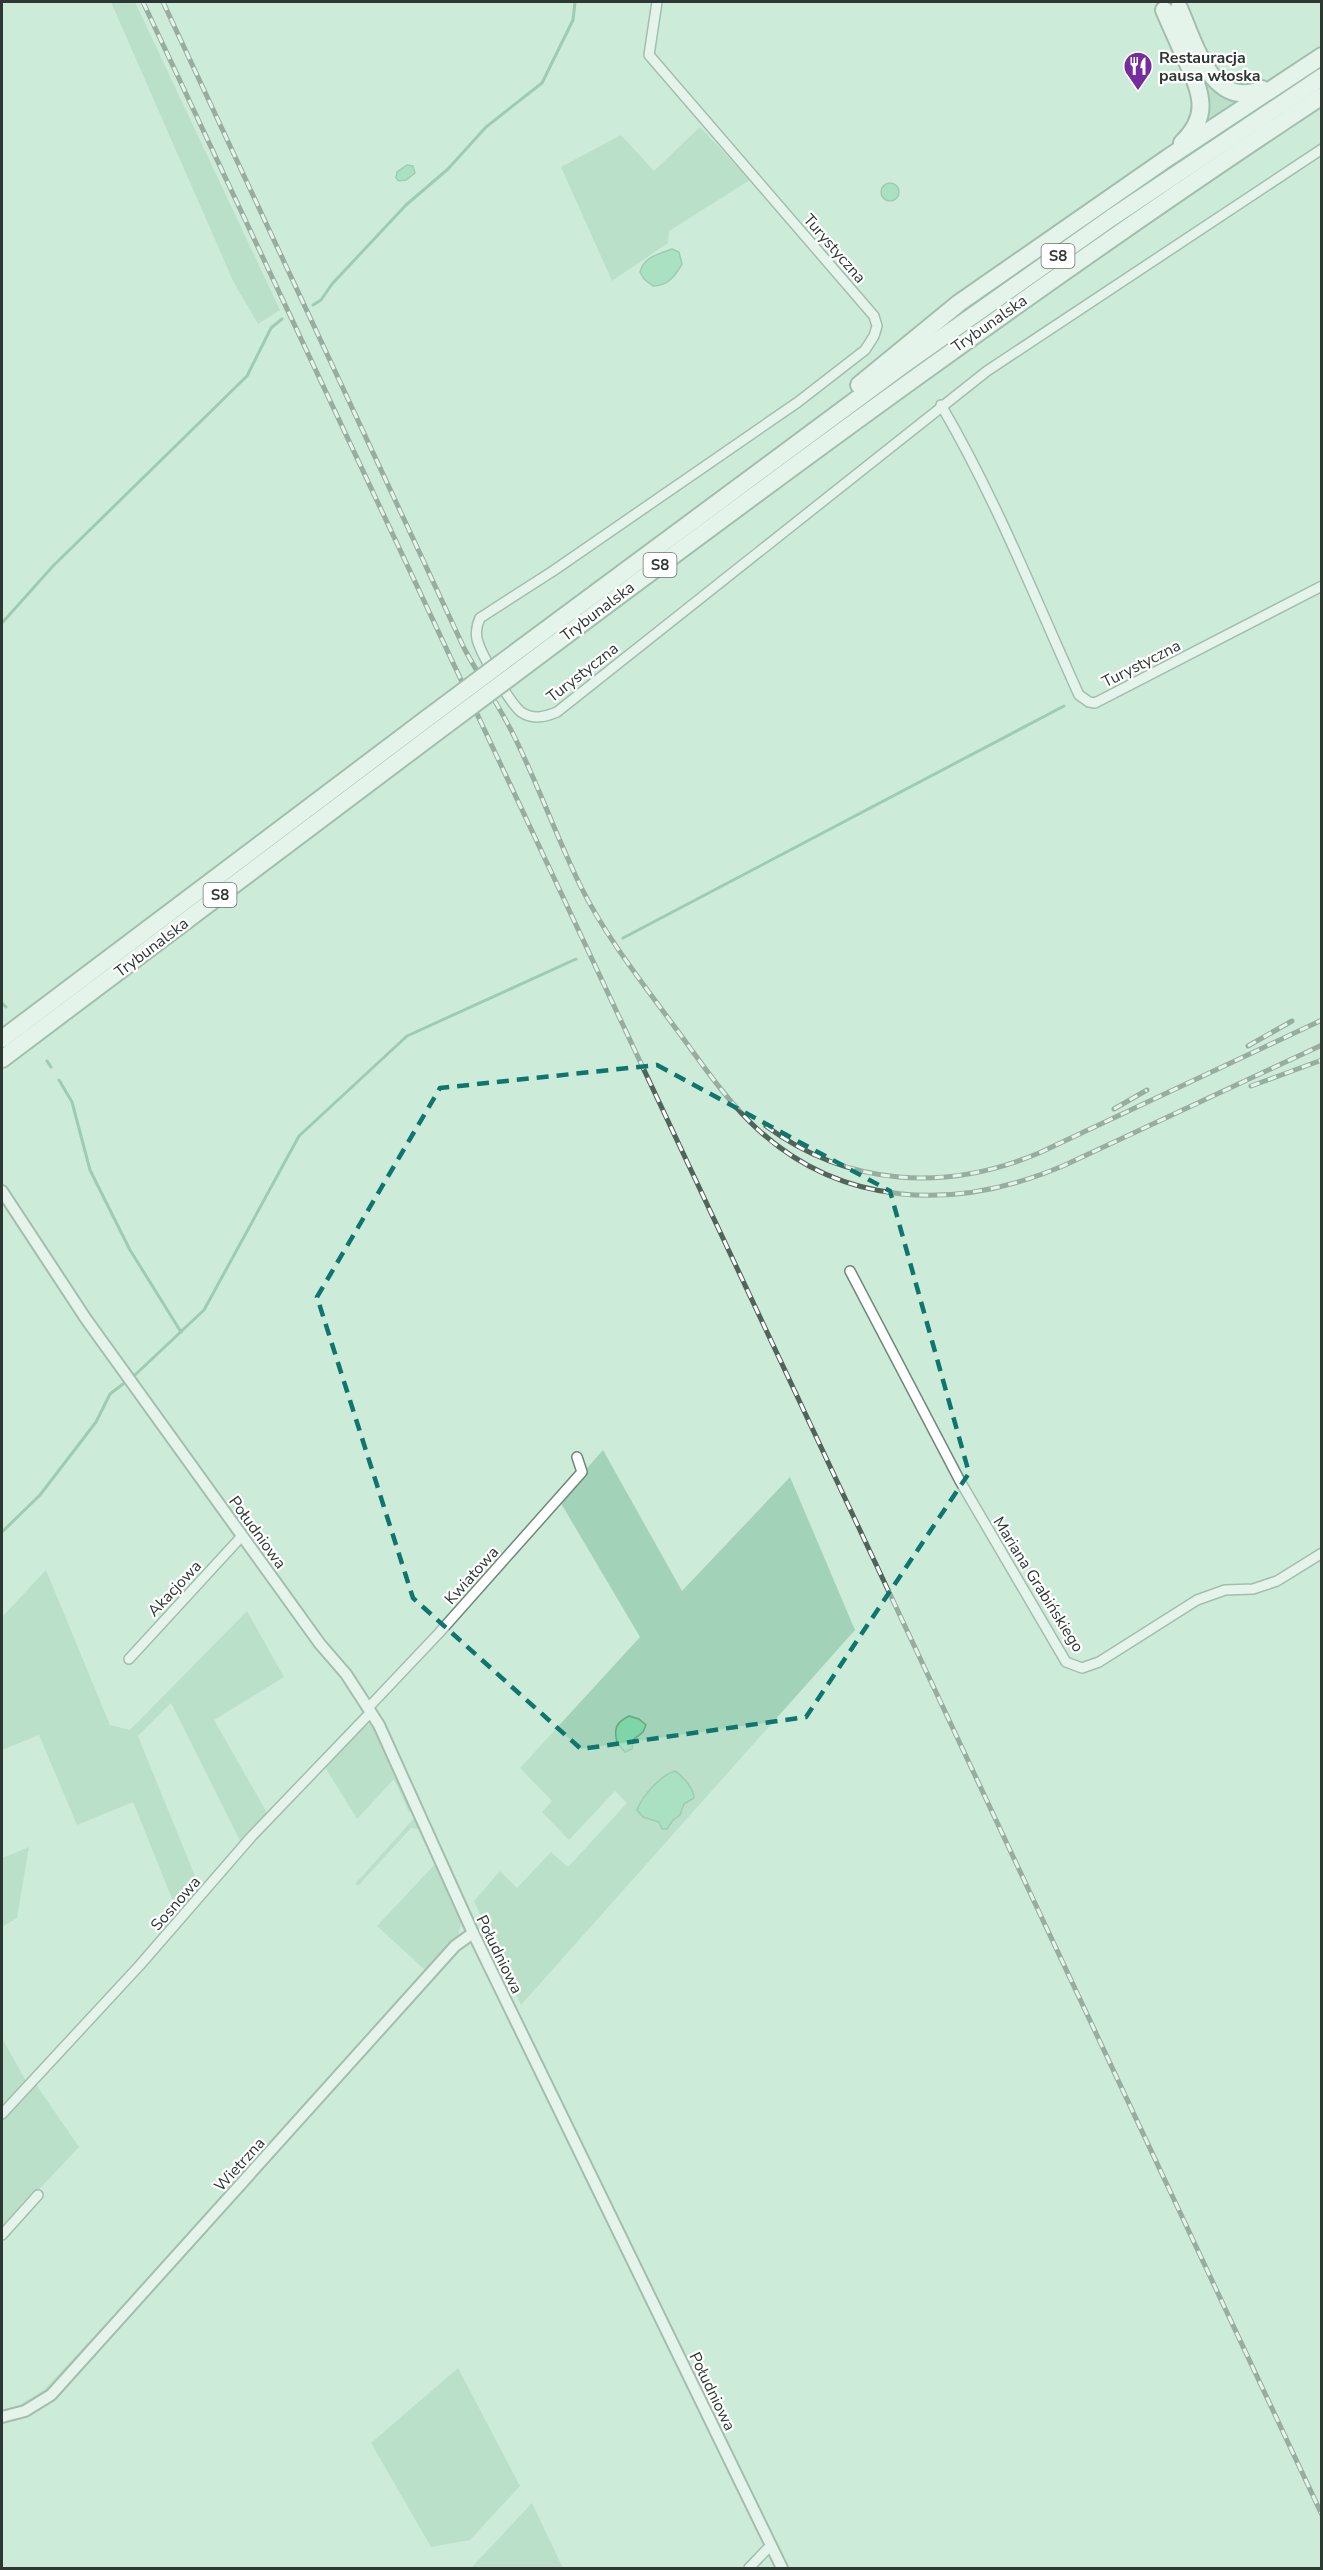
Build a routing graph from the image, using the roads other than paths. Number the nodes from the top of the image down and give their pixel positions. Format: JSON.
{"nodes":[{"id":1,"x":657,"y":2,"type":"edge"},
{"id":2,"x":1170,"y":5,"type":"edge"},
{"id":3,"x":1322,"y":56,"type":"edge"},
{"id":4,"x":1322,"y":77,"type":"edge"},
{"id":5,"x":1280,"y":83,"type":"junction"},
{"id":6,"x":1322,"y":96,"type":"edge"},
{"id":7,"x":1322,"y":149,"type":"edge"},
{"id":8,"x":1169,"y":157,"type":"junction"},
{"id":9,"x":941,"y":405,"type":"junction"},
{"id":10,"x":798,"y":441,"type":"junction"},
{"id":11,"x":1322,"y":586,"type":"edge"},
{"id":12,"x":504,"y":671,"type":"junction"},
{"id":13,"x":433,"y":724,"type":"junction"},
{"id":14,"x":2,"y":1038,"type":"edge"},
{"id":15,"x":2,"y":1059,"type":"edge"},
{"id":16,"x":2,"y":1191,"type":"edge"},
{"id":17,"x":850,"y":1271,"type":"dead end"},
{"id":18,"x":577,"y":1457,"type":"dead end"},
{"id":19,"x":242,"y":1536,"type":"junction"},
{"id":20,"x":1322,"y":1553,"type":"edge"},
{"id":21,"x":129,"y":1659,"type":"dead end"},
{"id":22,"x":370,"y":1710,"type":"junction"},
{"id":23,"x":473,"y":1933,"type":"junction"},
{"id":24,"x":2,"y":2114,"type":"edge"},
{"id":25,"x":38,"y":2195,"type":"dead end"},
{"id":26,"x":2,"y":2235,"type":"edge"},
{"id":27,"x":2,"y":2417,"type":"edge"},
{"id":28,"x":771,"y":2545,"type":"junction"},
{"id":29,"x":749,"y":2568,"type":"edge"},
{"id":30,"x":782,"y":2568,"type":"edge"}],
"edges":[{"from":1,"to":9,"type":"street","name":"Turystyczna"},
{"from":2,"to":5,"type":"highway"},
{"from":2,"to":8,"type":"highway"},
{"from":3,"to":5,"type":"highway"},
{"from":4,"to":10,"type":"highway","name":"Trybunalska","number":"S8"},
{"from":5,"to":8,"type":"highway"},
{"from":6,"to":12,"type":"highway","name":"Trybunalska","number":"S8"},
{"from":7,"to":9,"type":"street"},
{"from":8,"to":10,"type":"highway"},
{"from":9,"to":11,"type":"street","name":"Turystyczna"},
{"from":10,"to":12,"type":"highway","name":"Trybunalska","number":"S8"},
{"from":12,"to":13,"type":"highway","name":"Trybunalska","number":"S8","bridge":true},
{"from":13,"to":14,"type":"highway","name":"Trybunalska","number":"S8"},
{"from":13,"to":15,"type":"highway","name":"Trybunalska","number":"S8"},
{"from":16,"to":19,"type":"street","name":"Południowa"},
{"from":17,"to":20,"type":"street","name":"Mariana Grabińskiego"},
{"from":18,"to":22,"type":"street","name":"Kwiatowa"},
{"from":19,"to":21,"type":"street","name":"Akacjowa"},
{"from":19,"to":22,"type":"street","name":"Południowa"},
{"from":22,"to":23,"type":"street","name":"Południowa"},
{"from":22,"to":24,"type":"street","name":"Sosnowa"},
{"from":23,"to":27,"type":"street","name":"Wietrzna"},
{"from":23,"to":28,"type":"street","name":"Południowa"},
{"from":25,"to":26,"type":"street"},
{"from":28,"to":29,"type":"street"},
{"from":28,"to":30,"type":"street","name":"Południowa"}]}
